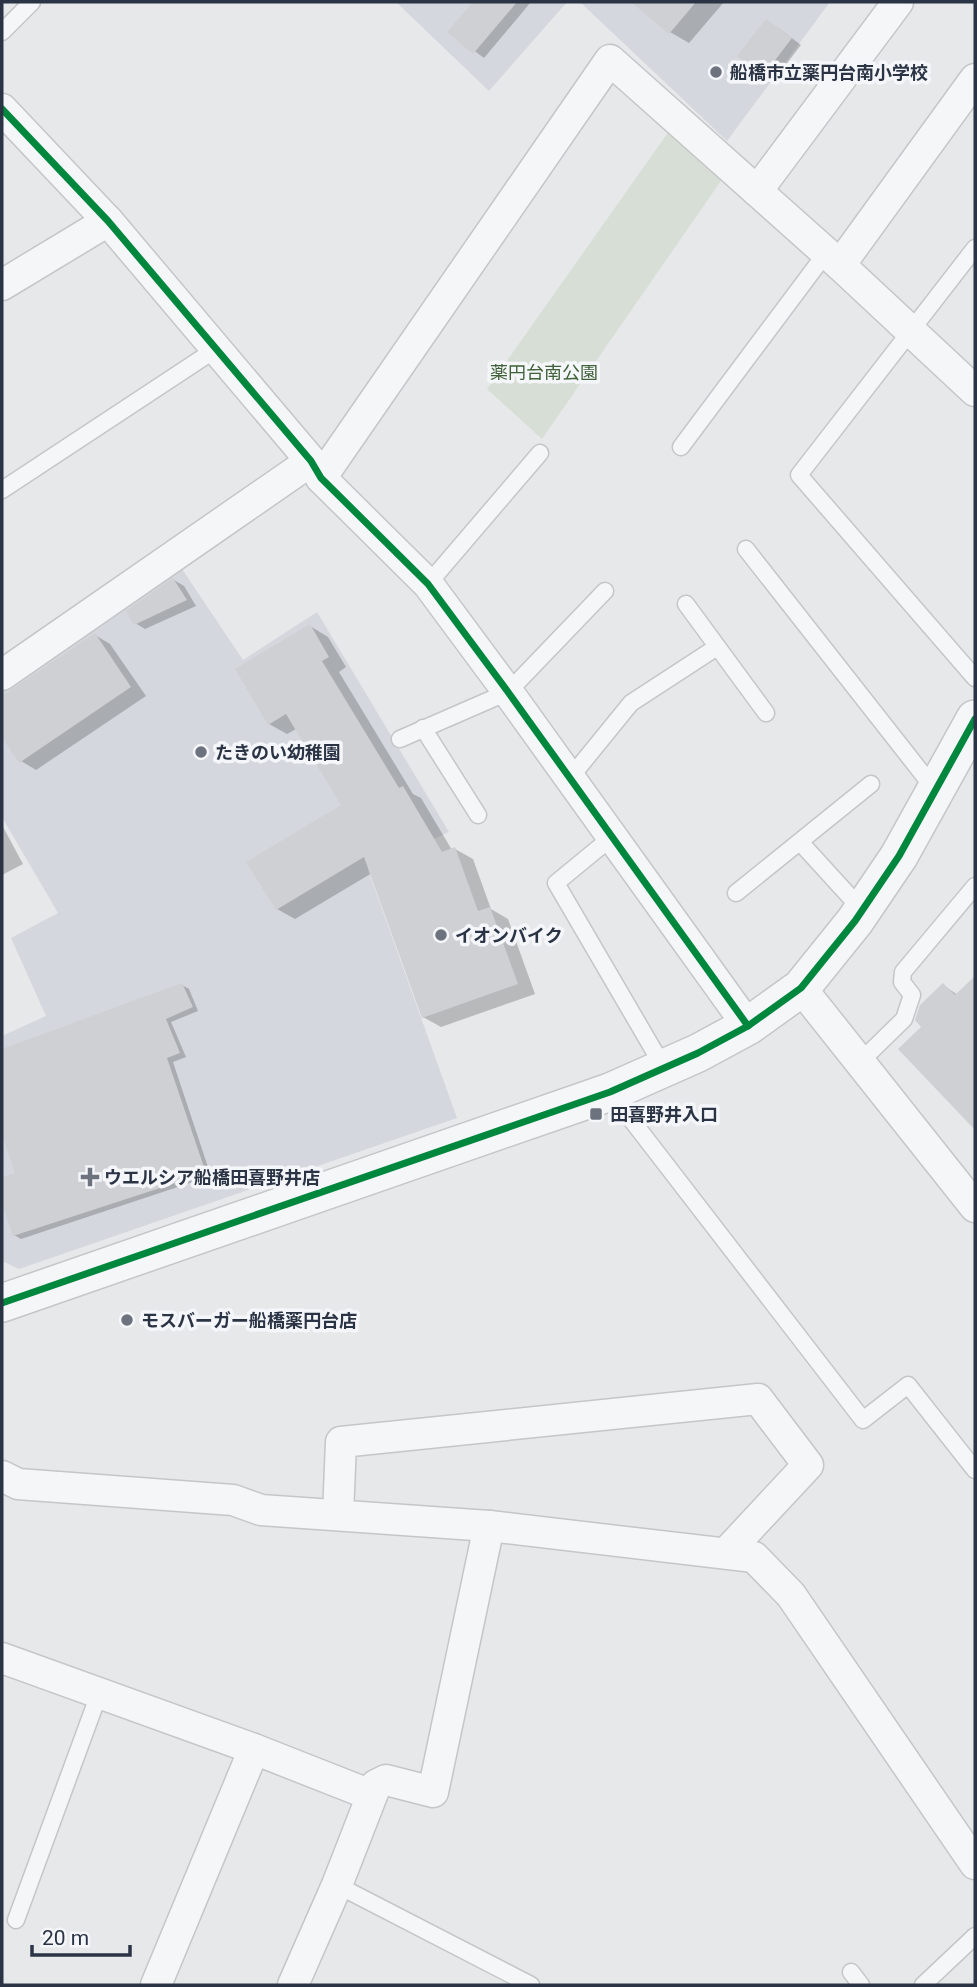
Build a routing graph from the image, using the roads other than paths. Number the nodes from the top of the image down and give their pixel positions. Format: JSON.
{"nodes":[{"id":1,"x":32,"y":2,"type":"edge"},
{"id":2,"x":898,"y":2,"type":"edge"},
{"id":3,"x":2,"y":33,"type":"edge"},
{"id":4,"x":975,"y":79,"type":"edge"},
{"id":5,"x":2,"y":109,"type":"edge"},
{"id":6,"x":757,"y":191,"type":"junction"},
{"id":7,"x":108,"y":221,"type":"junction"},
{"id":8,"x":975,"y":248,"type":"edge"},
{"id":9,"x":833,"y":259,"type":"junction"},
{"id":10,"x":2,"y":285,"type":"edge"},
{"id":11,"x":912,"y":331,"type":"junction"},
{"id":12,"x":216,"y":349,"type":"junction"},
{"id":13,"x":975,"y":391,"type":"edge"},
{"id":14,"x":681,"y":447,"type":"dead end"},
{"id":15,"x":540,"y":453,"type":"dead end"},
{"id":16,"x":316,"y":470,"type":"junction"},
{"id":17,"x":2,"y":490,"type":"edge"},
{"id":18,"x":746,"y":549,"type":"dead end"},
{"id":19,"x":428,"y":584,"type":"junction"},
{"id":20,"x":605,"y":591,"type":"dead end"},
{"id":21,"x":686,"y":604,"type":"dead end"},
{"id":22,"x":717,"y":647,"type":"junction"},
{"id":23,"x":2,"y":675,"type":"edge"},
{"id":24,"x":975,"y":678,"type":"edge"},
{"id":25,"x":508,"y":692,"type":"junction"},
{"id":26,"x":766,"y":713,"type":"dead end"},
{"id":27,"x":975,"y":719,"type":"edge"},
{"id":28,"x":423,"y":728,"type":"junction"},
{"id":29,"x":400,"y":739,"type":"dead end"},
{"id":30,"x":570,"y":778,"type":"junction"},
{"id":31,"x":871,"y":784,"type":"dead end"},
{"id":32,"x":936,"y":791,"type":"junction"},
{"id":33,"x":478,"y":815,"type":"dead end"},
{"id":34,"x":612,"y":837,"type":"junction"},
{"id":35,"x":800,"y":842,"type":"junction"},
{"id":36,"x":975,"y":886,"type":"edge"},
{"id":37,"x":736,"y":893,"type":"dead end"},
{"id":38,"x":862,"y":910,"type":"junction"},
{"id":39,"x":801,"y":988,"type":"junction"},
{"id":40,"x":748,"y":1026,"type":"junction"},
{"id":41,"x":860,"y":1062,"type":"junction"},
{"id":42,"x":664,"y":1068,"type":"junction"},
{"id":43,"x":610,"y":1092,"type":"junction"},
{"id":44,"x":975,"y":1207,"type":"edge"},
{"id":45,"x":2,"y":1303,"type":"edge"},
{"id":46,"x":975,"y":1470,"type":"edge"},
{"id":47,"x":2,"y":1476,"type":"edge"},
{"id":48,"x":338,"y":1515,"type":"junction"},
{"id":49,"x":489,"y":1526,"type":"junction"},
{"id":50,"x":726,"y":1553,"type":"junction"},
{"id":51,"x":2,"y":1658,"type":"edge"},
{"id":52,"x":99,"y":1695,"type":"junction"},
{"id":53,"x":254,"y":1749,"type":"junction"},
{"id":54,"x":371,"y":1796,"type":"junction"},
{"id":55,"x":975,"y":1864,"type":"edge"},
{"id":56,"x":337,"y":1885,"type":"junction"},
{"id":57,"x":16,"y":1920,"type":"dead end"},
{"id":58,"x":975,"y":1936,"type":"edge"},
{"id":59,"x":156,"y":1985,"type":"edge"},
{"id":60,"x":293,"y":1985,"type":"edge"},
{"id":61,"x":531,"y":1985,"type":"edge"},
{"id":62,"x":923,"y":1985,"type":"edge"}],
"edges":[{"from":1,"to":3,"type":"lane"},
{"from":2,"to":6,"type":"street"},
{"from":4,"to":9,"type":"street"},
{"from":5,"to":7,"type":"street"},
{"from":6,"to":9,"type":"street"},
{"from":6,"to":16,"type":"street"},
{"from":7,"to":10,"type":"street"},
{"from":7,"to":12,"type":"street"},
{"from":8,"to":11,"type":"lane"},
{"from":9,"to":11,"type":"street"},
{"from":9,"to":14,"type":"lane"},
{"from":11,"to":13,"type":"street"},
{"from":11,"to":24,"type":"lane"},
{"from":12,"to":16,"type":"street"},
{"from":12,"to":17,"type":"lane"},
{"from":15,"to":19,"type":"lane"},
{"from":16,"to":19,"type":"street"},
{"from":16,"to":23,"type":"street"},
{"from":18,"to":32,"type":"lane"},
{"from":19,"to":25,"type":"street"},
{"from":20,"to":25,"type":"lane"},
{"from":21,"to":22,"type":"lane"},
{"from":22,"to":26,"type":"lane"},
{"from":22,"to":30,"type":"lane"},
{"from":25,"to":28,"type":"lane"},
{"from":25,"to":30,"type":"street"},
{"from":27,"to":32,"type":"street"},
{"from":28,"to":29,"type":"lane"},
{"from":28,"to":33,"type":"lane"},
{"from":30,"to":34,"type":"street"},
{"from":31,"to":35,"type":"lane"},
{"from":32,"to":38,"type":"street"},
{"from":34,"to":40,"type":"street"},
{"from":34,"to":42,"type":"lane"},
{"from":35,"to":37,"type":"lane"},
{"from":35,"to":38,"type":"lane"},
{"from":36,"to":41,"type":"lane"},
{"from":38,"to":39,"type":"street"},
{"from":39,"to":40,"type":"street"},
{"from":39,"to":41,"type":"street"},
{"from":40,"to":42,"type":"street"},
{"from":41,"to":44,"type":"street"},
{"from":42,"to":43,"type":"street"},
{"from":43,"to":45,"type":"street"},
{"from":43,"to":46,"type":"lane"},
{"from":47,"to":48,"type":"street"},
{"from":48,"to":49,"type":"street"},
{"from":48,"to":50,"type":"street"},
{"from":49,"to":50,"type":"street"},
{"from":49,"to":54,"type":"street"},
{"from":50,"to":55,"type":"street"},
{"from":51,"to":52,"type":"street"},
{"from":52,"to":53,"type":"street"},
{"from":52,"to":57,"type":"lane"},
{"from":53,"to":54,"type":"street"},
{"from":53,"to":59,"type":"street"},
{"from":54,"to":56,"type":"street"},
{"from":56,"to":60,"type":"street"},
{"from":56,"to":61,"type":"lane"},
{"from":58,"to":62,"type":"lane"}]}
